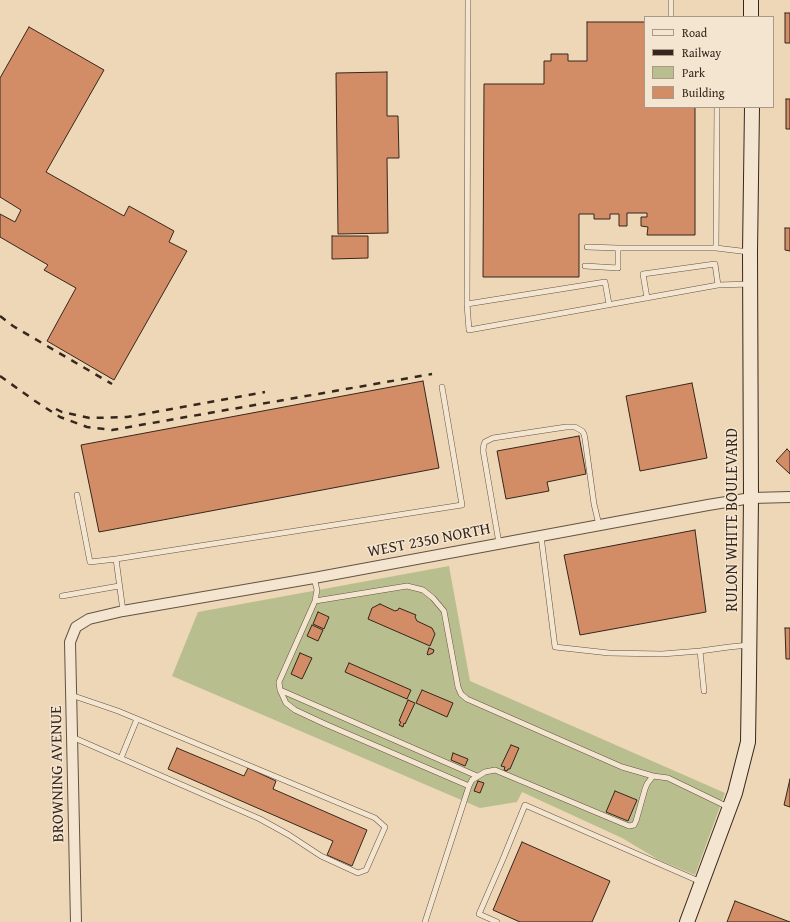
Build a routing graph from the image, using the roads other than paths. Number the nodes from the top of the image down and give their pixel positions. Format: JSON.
{"nodes":[{"id":1,"x":468,"y":0,"type":"edge"},
{"id":2,"x":671,"y":0,"type":"edge"},
{"id":3,"x":751,"y":0,"type":"edge"},
{"id":4,"x":671,"y":16,"type":"edge"},
{"id":5,"x":751,"y":16,"type":"edge"},
{"id":6,"x":717,"y":108,"type":"edge"},
{"id":7,"x":752,"y":108,"type":"edge"},
{"id":8,"x":587,"y":247,"type":"dead end"},
{"id":9,"x":618,"y":248,"type":"junction"},
{"id":10,"x":716,"y":248,"type":"junction"},
{"id":11,"x":750,"y":252,"type":"junction"},
{"id":12,"x":586,"y":266,"type":"dead end"},
{"id":13,"x":751,"y":284,"type":"junction"},
{"id":14,"x":718,"y":285,"type":"junction"},
{"id":15,"x":647,"y":298,"type":"junction"},
{"id":16,"x":467,"y":304,"type":"junction"},
{"id":17,"x":609,"y":304,"type":"junction"},
{"id":18,"x":442,"y":387,"type":"dead end"},
{"id":19,"x":77,"y":495,"type":"dead end"},
{"id":20,"x":790,"y":497,"type":"edge"},
{"id":21,"x":751,"y":498,"type":"junction"},
{"id":22,"x":599,"y":526,"type":"junction"},
{"id":23,"x":541,"y":536,"type":"junction"},
{"id":24,"x":499,"y":544,"type":"junction"},
{"id":25,"x":116,"y":559,"type":"junction"},
{"id":26,"x":314,"y":578,"type":"junction"},
{"id":27,"x":119,"y":586,"type":"junction"},
{"id":28,"x":62,"y":596,"type":"dead end"},
{"id":29,"x":316,"y":601,"type":"junction"},
{"id":30,"x":123,"y":611,"type":"junction"},
{"id":31,"x":76,"y":627,"type":"joint"},
{"id":32,"x":750,"y":645,"type":"junction"},
{"id":33,"x":700,"y":651,"type":"junction"},
{"id":34,"x":280,"y":690,"type":"junction"},
{"id":35,"x":704,"y":691,"type":"dead end"},
{"id":36,"x":71,"y":695,"type":"junction"},
{"id":37,"x":137,"y":719,"type":"junction"},
{"id":38,"x":72,"y":737,"type":"junction"},
{"id":39,"x":121,"y":758,"type":"junction"},
{"id":40,"x":477,"y":776,"type":"junction"},
{"id":41,"x":653,"y":776,"type":"junction"},
{"id":42,"x":469,"y":786,"type":"junction"},
{"id":43,"x":729,"y":807,"type":"junction"},
{"id":44,"x":702,"y":882,"type":"junction"},
{"id":45,"x":76,"y":922,"type":"edge"},
{"id":46,"x":425,"y":922,"type":"edge"},
{"id":47,"x":497,"y":922,"type":"edge"},
{"id":48,"x":687,"y":922,"type":"edge"}],
"edges":[{"from":1,"to":16,"type":"lane"},
{"from":2,"to":4,"type":"lane"},
{"from":3,"to":5,"type":"street"},
{"from":6,"to":10,"type":"lane"},
{"from":7,"to":11,"type":"street","name":"RULON WHITE BOULEVARD"},
{"from":8,"to":9,"type":"lane"},
{"from":9,"to":10,"type":"lane"},
{"from":9,"to":12,"type":"lane"},
{"from":10,"to":11,"type":"lane"},
{"from":11,"to":13,"type":"street","name":"RULON WHITE BOULEVARD"},
{"from":13,"to":14,"type":"lane"},
{"from":13,"to":21,"type":"street","name":"RULON WHITE BOULEVARD"},
{"from":14,"to":15,"type":"lane"},
{"from":14,"to":15,"type":"lane"},
{"from":15,"to":17,"type":"lane"},
{"from":16,"to":17,"type":"lane"},
{"from":16,"to":17,"type":"lane"},
{"from":18,"to":25,"type":"lane"},
{"from":19,"to":25,"type":"lane"},
{"from":20,"to":21,"type":"street","name":"WEST 2350 NORTH"},
{"from":21,"to":22,"type":"street","name":"WEST 2350 NORTH"},
{"from":21,"to":32,"type":"street","name":"RULON WHITE BOULEVARD"},
{"from":22,"to":23,"type":"street","name":"WEST 2350 NORTH"},
{"from":22,"to":24,"type":"lane"},
{"from":23,"to":24,"type":"street","name":"WEST 2350 NORTH"},
{"from":23,"to":33,"type":"lane"},
{"from":24,"to":26,"type":"street","name":"WEST 2350 NORTH"},
{"from":25,"to":27,"type":"lane"},
{"from":26,"to":29,"type":"lane"},
{"from":26,"to":30,"type":"street","name":"WEST 2350 NORTH"},
{"from":27,"to":28,"type":"lane"},
{"from":27,"to":30,"type":"lane"},
{"from":29,"to":34,"type":"lane"},
{"from":29,"to":41,"type":"lane"},
{"from":30,"to":31,"type":"street","name":"WEST 2350 NORTH"},
{"from":31,"to":36,"type":"street","name":"BROWNING AVENUE"},
{"from":32,"to":33,"type":"lane"},
{"from":32,"to":43,"type":"street","name":"RULON WHITE BOULEVARD"},
{"from":33,"to":35,"type":"lane"},
{"from":34,"to":40,"type":"lane"},
{"from":34,"to":42,"type":"lane"},
{"from":36,"to":37,"type":"lane"},
{"from":36,"to":38,"type":"street","name":"BROWNING AVENUE"},
{"from":37,"to":39,"type":"lane"},
{"from":37,"to":39,"type":"lane"},
{"from":38,"to":39,"type":"lane"},
{"from":38,"to":45,"type":"street","name":"BROWNING AVENUE"},
{"from":40,"to":41,"type":"lane"},
{"from":40,"to":42,"type":"lane"},
{"from":41,"to":43,"type":"lane"},
{"from":42,"to":46,"type":"lane"},
{"from":43,"to":44,"type":"street","name":"RULON WHITE BOULEVARD"},
{"from":44,"to":47,"type":"lane"},
{"from":44,"to":48,"type":"street","name":"RULON WHITE BOULEVARD"}]}
